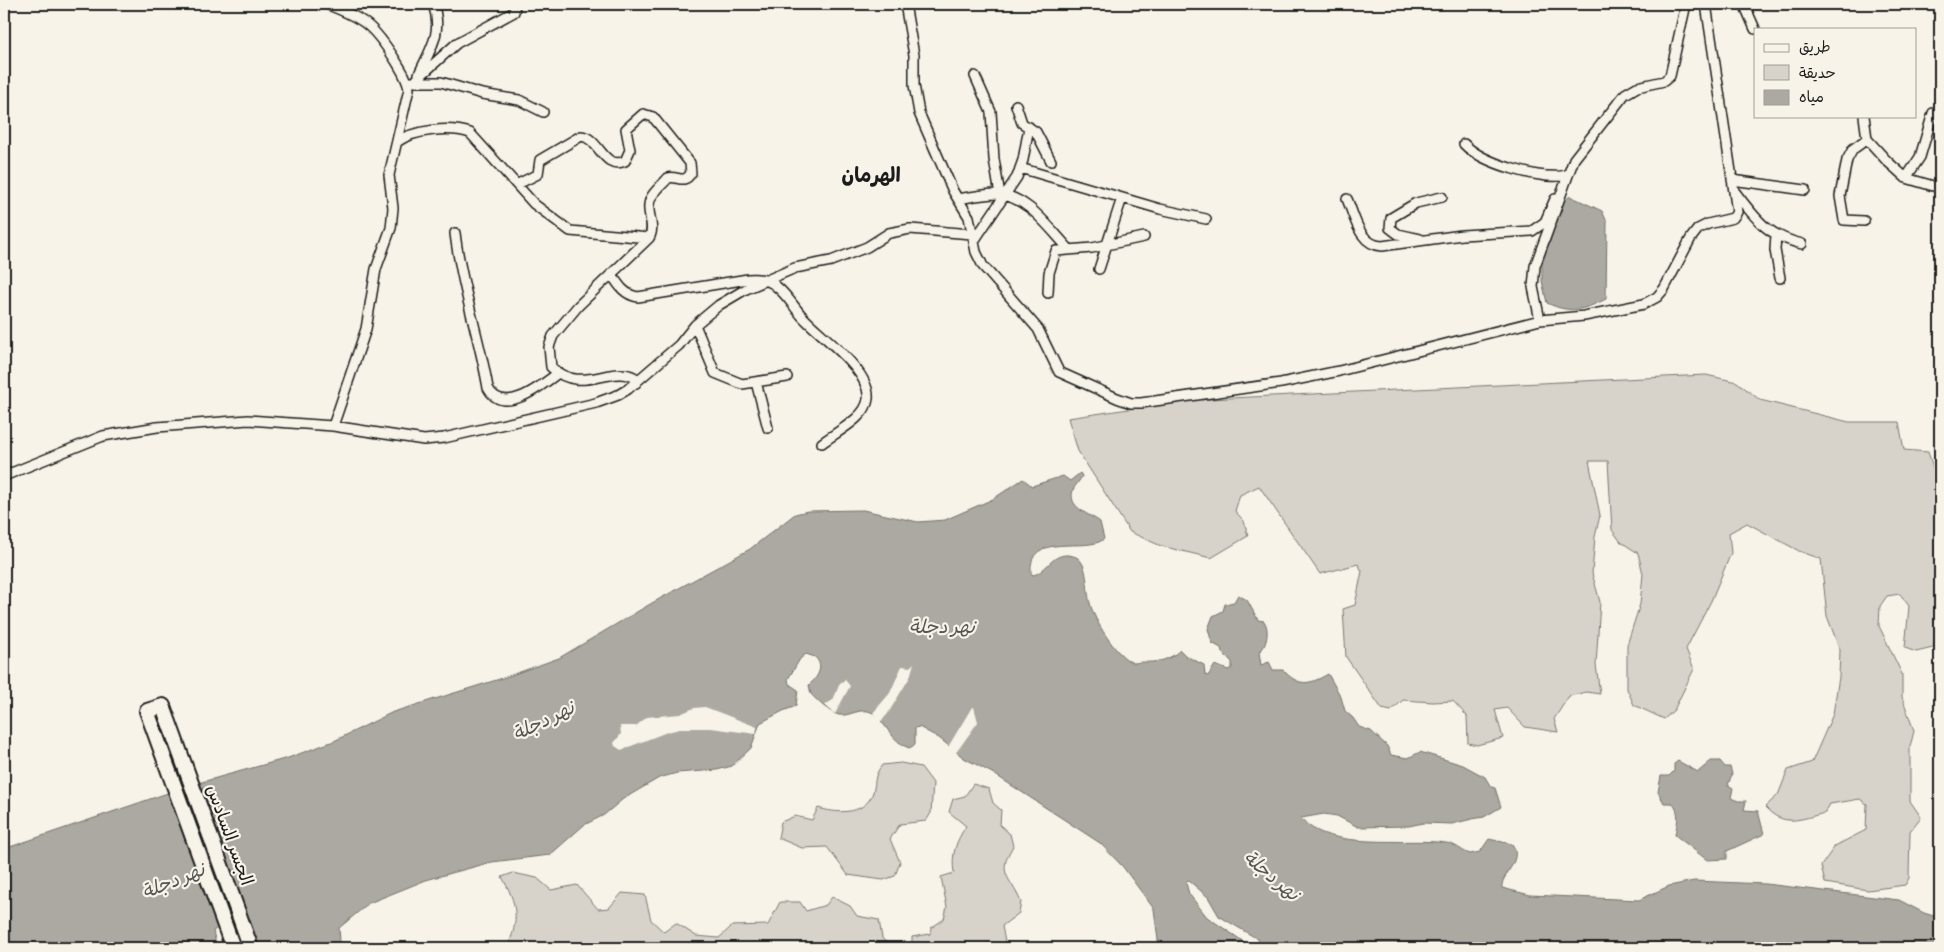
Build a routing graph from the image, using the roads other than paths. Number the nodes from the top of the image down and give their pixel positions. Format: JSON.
{"nodes":[{"id":1,"x":326,"y":4,"type":"edge"},
{"id":2,"x":433,"y":4,"type":"edge"},
{"id":3,"x":515,"y":4,"type":"edge"},
{"id":4,"x":905,"y":4,"type":"edge"},
{"id":5,"x":1686,"y":4,"type":"edge"},
{"id":6,"x":1706,"y":4,"type":"edge"},
{"id":7,"x":1744,"y":4,"type":"edge"},
{"id":8,"x":1755,"y":28,"type":"edge"},
{"id":9,"x":975,"y":76,"type":"dead end"},
{"id":10,"x":413,"y":81,"type":"junction"},
{"id":11,"x":1016,"y":105,"type":"dead end"},
{"id":12,"x":543,"y":112,"type":"dead end"},
{"id":13,"x":1933,"y":112,"type":"dead end"},
{"id":14,"x":1864,"y":118,"type":"edge"},
{"id":15,"x":1028,"y":127,"type":"junction"},
{"id":16,"x":1866,"y":139,"type":"junction"},
{"id":17,"x":397,"y":142,"type":"junction"},
{"id":18,"x":1464,"y":144,"type":"dead end"},
{"id":19,"x":1051,"y":160,"type":"dead end"},
{"id":20,"x":1020,"y":168,"type":"junction"},
{"id":21,"x":1906,"y":178,"type":"junction"},
{"id":22,"x":1566,"y":180,"type":"junction"},
{"id":23,"x":1732,"y":180,"type":"junction"},
{"id":24,"x":518,"y":184,"type":"junction"},
{"id":25,"x":1940,"y":188,"type":"edge"},
{"id":26,"x":1805,"y":190,"type":"dead end"},
{"id":27,"x":1735,"y":192,"type":"junction"},
{"id":28,"x":1003,"y":195,"type":"junction"},
{"id":29,"x":1442,"y":197,"type":"dead end"},
{"id":30,"x":1122,"y":198,"type":"junction"},
{"id":31,"x":958,"y":199,"type":"junction"},
{"id":32,"x":1347,"y":199,"type":"dead end"},
{"id":33,"x":1206,"y":219,"type":"dead end"},
{"id":34,"x":1864,"y":221,"type":"dead end"},
{"id":35,"x":455,"y":233,"type":"dead end"},
{"id":36,"x":1776,"y":235,"type":"junction"},
{"id":37,"x":1144,"y":237,"type":"dead end"},
{"id":38,"x":649,"y":238,"type":"junction"},
{"id":39,"x":973,"y":238,"type":"junction"},
{"id":40,"x":1423,"y":241,"type":"junction"},
{"id":41,"x":1802,"y":244,"type":"dead end"},
{"id":42,"x":1108,"y":245,"type":"junction"},
{"id":43,"x":1069,"y":249,"type":"junction"},
{"id":44,"x":1099,"y":269,"type":"dead end"},
{"id":45,"x":612,"y":275,"type":"junction"},
{"id":46,"x":1780,"y":278,"type":"dead end"},
{"id":47,"x":768,"y":281,"type":"junction"},
{"id":48,"x":1048,"y":294,"type":"dead end"},
{"id":49,"x":1540,"y":320,"type":"junction"},
{"id":50,"x":696,"y":325,"type":"junction"},
{"id":51,"x":558,"y":373,"type":"junction"},
{"id":52,"x":787,"y":377,"type":"dead end"},
{"id":53,"x":756,"y":382,"type":"junction"},
{"id":54,"x":636,"y":383,"type":"junction"},
{"id":55,"x":333,"y":426,"type":"junction"},
{"id":56,"x":768,"y":428,"type":"dead end"},
{"id":57,"x":822,"y":443,"type":"dead end"},
{"id":58,"x":4,"y":476,"type":"edge"},
{"id":59,"x":233,"y":948,"type":"edge"},
{"id":60,"x":251,"y":948,"type":"edge"}],
"edges":[{"from":1,"to":10,"type":"street"},
{"from":2,"to":10,"type":"street"},
{"from":3,"to":10,"type":"street"},
{"from":4,"to":31,"type":"street"},
{"from":5,"to":22,"type":"street"},
{"from":6,"to":23,"type":"street"},
{"from":7,"to":8,"type":"street"},
{"from":9,"to":28,"type":"street"},
{"from":10,"to":12,"type":"street"},
{"from":10,"to":17,"type":"street"},
{"from":11,"to":15,"type":"street"},
{"from":13,"to":21,"type":"street"},
{"from":14,"to":16,"type":"street"},
{"from":15,"to":19,"type":"street"},
{"from":15,"to":20,"type":"street"},
{"from":16,"to":21,"type":"street"},
{"from":16,"to":34,"type":"street"},
{"from":17,"to":24,"type":"street"},
{"from":17,"to":55,"type":"street"},
{"from":18,"to":22,"type":"street"},
{"from":20,"to":28,"type":"street"},
{"from":20,"to":30,"type":"street"},
{"from":21,"to":25,"type":"street"},
{"from":22,"to":40,"type":"street"},
{"from":22,"to":49,"type":"street"},
{"from":23,"to":26,"type":"street"},
{"from":23,"to":27,"type":"street"},
{"from":24,"to":38,"type":"street"},
{"from":24,"to":38,"type":"street"},
{"from":27,"to":36,"type":"street"},
{"from":27,"to":49,"type":"street"},
{"from":28,"to":31,"type":"street"},
{"from":28,"to":39,"type":"street"},
{"from":28,"to":43,"type":"street"},
{"from":29,"to":40,"type":"street"},
{"from":30,"to":33,"type":"street"},
{"from":30,"to":42,"type":"street"},
{"from":31,"to":39,"type":"street"},
{"from":32,"to":40,"type":"street"},
{"from":35,"to":51,"type":"street"},
{"from":36,"to":41,"type":"street"},
{"from":36,"to":46,"type":"street"},
{"from":37,"to":42,"type":"street"},
{"from":38,"to":45,"type":"street"},
{"from":39,"to":47,"type":"street"},
{"from":39,"to":49,"type":"street"},
{"from":42,"to":43,"type":"street"},
{"from":42,"to":44,"type":"street"},
{"from":43,"to":48,"type":"street"},
{"from":45,"to":47,"type":"street"},
{"from":45,"to":51,"type":"street"},
{"from":47,"to":50,"type":"street"},
{"from":47,"to":57,"type":"street"},
{"from":50,"to":53,"type":"street"},
{"from":50,"to":54,"type":"street"},
{"from":51,"to":54,"type":"street"},
{"from":52,"to":53,"type":"street"},
{"from":53,"to":56,"type":"street"},
{"from":54,"to":55,"type":"street"},
{"from":55,"to":58,"type":"street"},
{"from":59,"to":60,"type":"highway","name":"الجسر السادس"}]}
